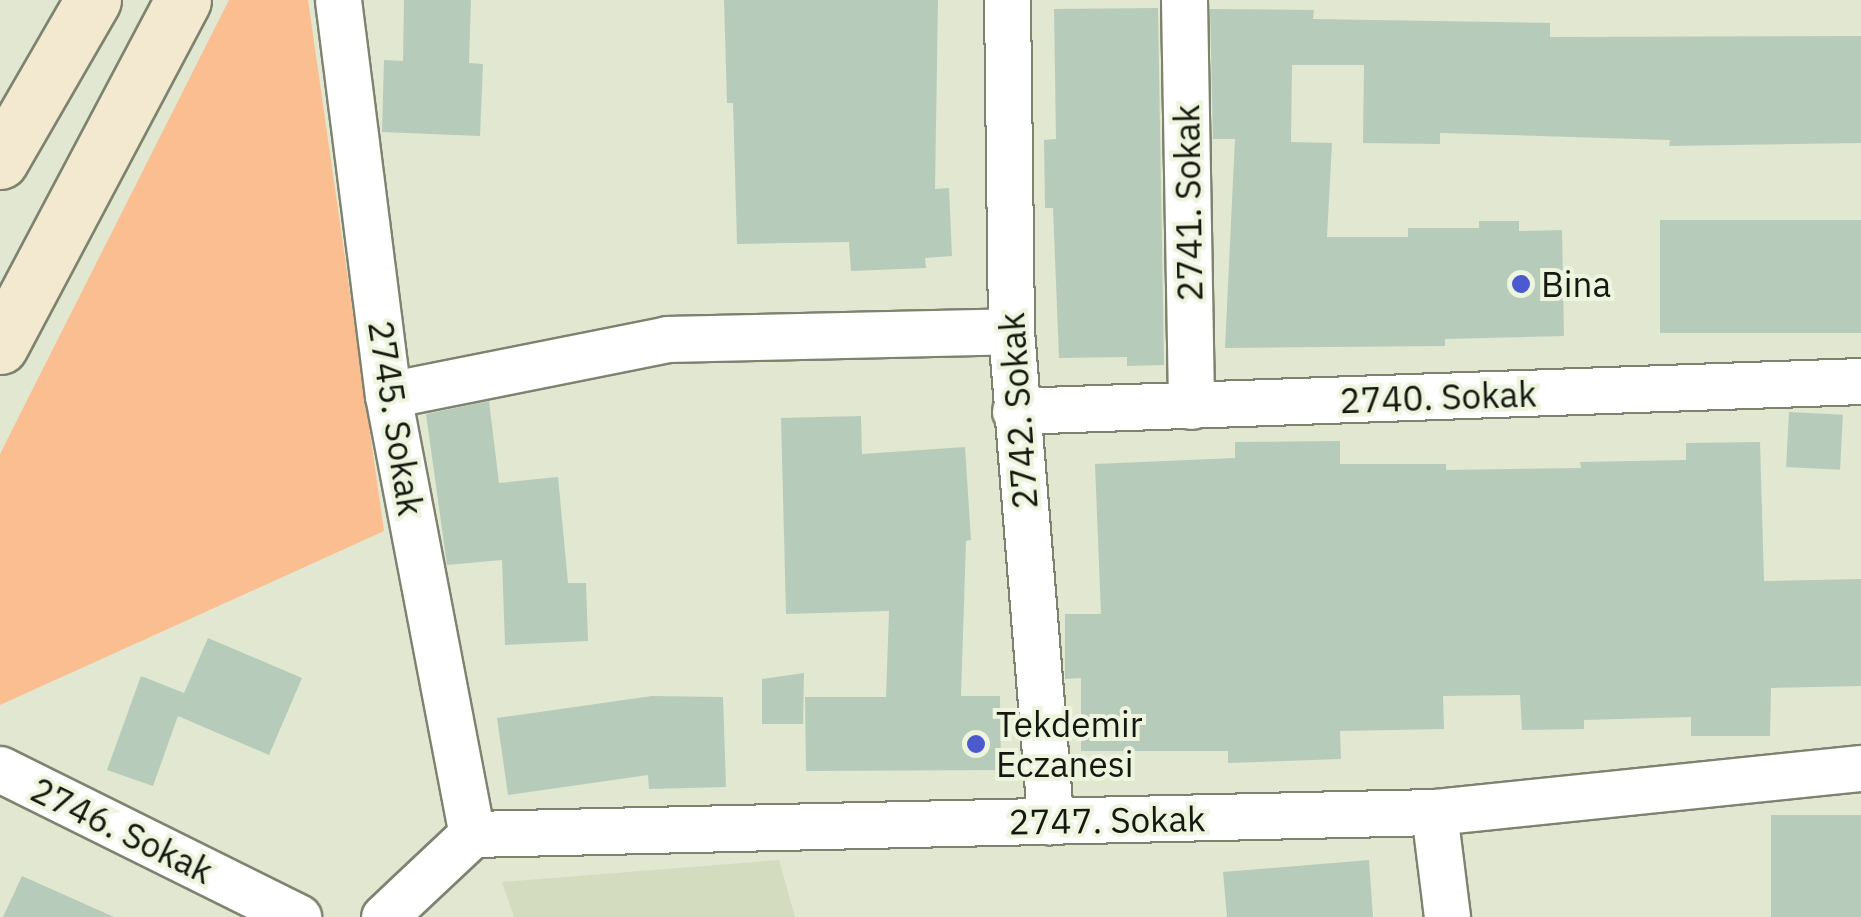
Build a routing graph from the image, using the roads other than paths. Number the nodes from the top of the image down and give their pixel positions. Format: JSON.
{"nodes":[{"id":1,"x":93,"y":0,"type":"edge"},
{"id":2,"x":182,"y":0,"type":"edge"},
{"id":3,"x":338,"y":0,"type":"edge"},
{"id":4,"x":1006,"y":0,"type":"edge"},
{"id":5,"x":1184,"y":0,"type":"edge"},
{"id":6,"x":0,"y":161,"type":"edge"},
{"id":7,"x":1010,"y":331,"type":"junction"},
{"id":8,"x":0,"y":346,"type":"edge"},
{"id":9,"x":1861,"y":381,"type":"edge"},
{"id":10,"x":388,"y":395,"type":"junction"},
{"id":11,"x":1192,"y":406,"type":"junction"},
{"id":12,"x":1015,"y":411,"type":"junction"},
{"id":13,"x":1861,"y":768,"type":"edge"},
{"id":14,"x":0,"y":769,"type":"edge"},
{"id":15,"x":1434,"y":812,"type":"junction"},
{"id":16,"x":1050,"y":821,"type":"junction"},
{"id":17,"x":472,"y":834,"type":"junction"},
{"id":18,"x":298,"y":917,"type":"edge"},
{"id":19,"x":384,"y":917,"type":"edge"},
{"id":20,"x":1447,"y":917,"type":"edge"}],
"edges":[{"from":1,"to":6,"type":"main road"},
{"from":2,"to":8,"type":"main road"},
{"from":3,"to":10,"type":"street","name":"2745. Sokak"},
{"from":4,"to":7,"type":"street","name":"2742. Sokak"},
{"from":5,"to":11,"type":"street","name":"2741. Sokak"},
{"from":7,"to":10,"type":"street"},
{"from":7,"to":12,"type":"street","name":"2742. Sokak"},
{"from":9,"to":11,"type":"street","name":"2740. Sokak"},
{"from":10,"to":17,"type":"street","name":"2745. Sokak"},
{"from":11,"to":12,"type":"street","name":"2740. Sokak"},
{"from":12,"to":16,"type":"street","name":"2742. Sokak"},
{"from":13,"to":15,"type":"street","name":"2747. Sokak"},
{"from":14,"to":18,"type":"street","name":"2746. Sokak"},
{"from":15,"to":16,"type":"street","name":"2747. Sokak"},
{"from":15,"to":20,"type":"street"},
{"from":16,"to":17,"type":"street","name":"2747. Sokak"},
{"from":17,"to":19,"type":"street"}]}
